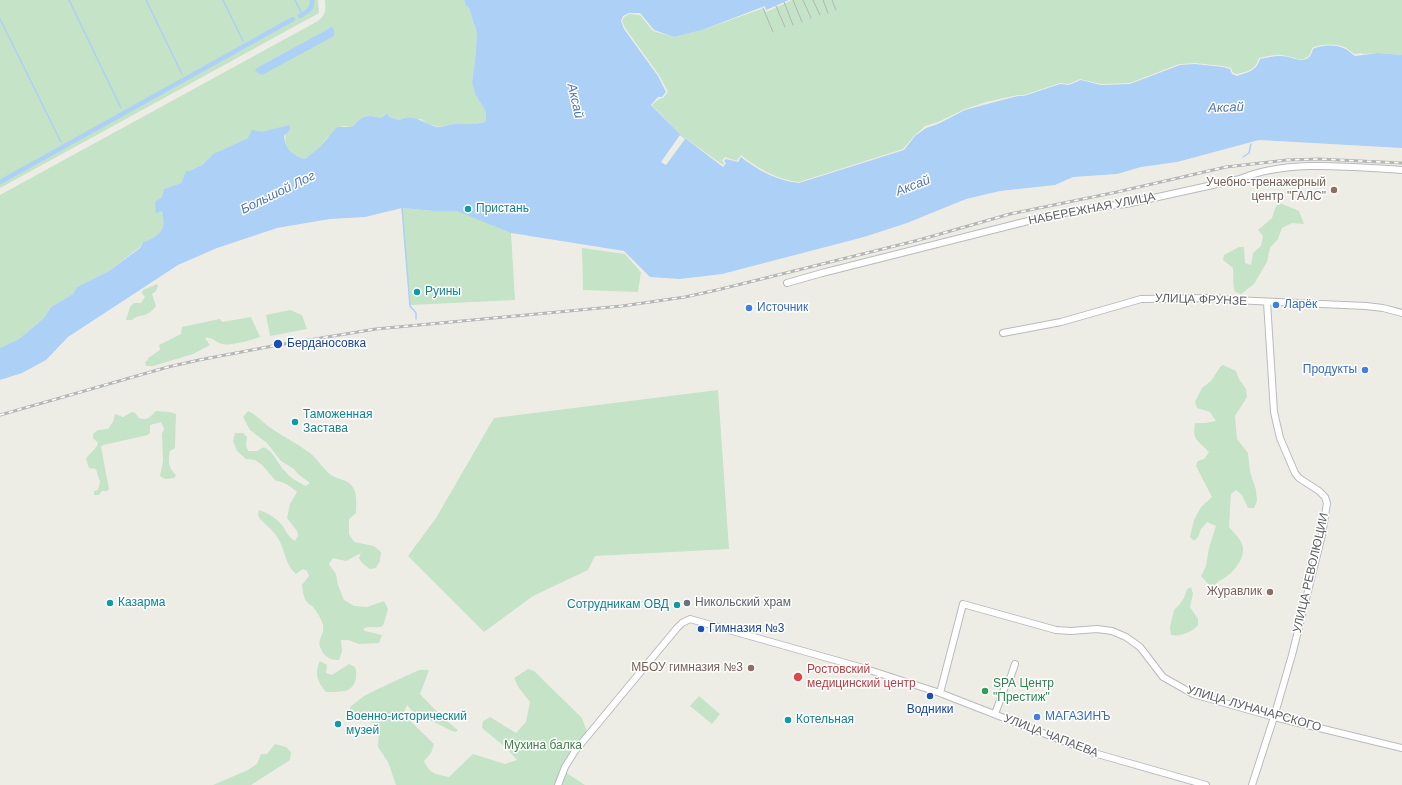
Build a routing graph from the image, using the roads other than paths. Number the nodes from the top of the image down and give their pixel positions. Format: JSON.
{"nodes":[{"id":1,"x":1402,"y":170,"type":"edge"},
{"id":2,"x":787,"y":284,"type":"dead end"},
{"id":3,"x":1267,"y":302,"type":"junction"},
{"id":4,"x":1402,"y":312,"type":"edge"},
{"id":5,"x":1003,"y":334,"type":"dead end"},
{"id":6,"x":1014,"y":664,"type":"dead end"},
{"id":7,"x":940,"y":693,"type":"junction"},
{"id":8,"x":995,"y":714,"type":"junction"},
{"id":9,"x":1274,"y":717,"type":"junction"},
{"id":10,"x":1402,"y":748,"type":"edge"},
{"id":11,"x":558,"y":785,"type":"edge"},
{"id":12,"x":1206,"y":785,"type":"edge"},
{"id":13,"x":1252,"y":785,"type":"edge"}],
"edges":[{"from":1,"to":2,"type":"street","name":"НАБЕРЕЖНАЯ УЛИЦА"},
{"from":3,"to":4,"type":"street","name":"УЛИЦА ФРУНЗЕ"},
{"from":3,"to":5,"type":"street","name":"УЛИЦА ФРУНЗЕ"},
{"from":3,"to":9,"type":"street","name":"УЛИЦА РЕВОЛЮЦИИ"},
{"from":6,"to":8,"type":"street"},
{"from":7,"to":8,"type":"street","name":"УЛИЦА ЧАПАЕВА"},
{"from":7,"to":9,"type":"street","name":"УЛИЦА ЛУНАЧАРСКОГО"},
{"from":7,"to":11,"type":"street","name":"УЛИЦА ЧАПАЕВА"},
{"from":8,"to":12,"type":"street","name":"УЛИЦА ЧАПАЕВА"},
{"from":9,"to":10,"type":"street","name":"УЛИЦА ЛУНАЧАРСКОГО"},
{"from":9,"to":13,"type":"street","name":"УЛИЦА РЕВОЛЮЦИИ"}]}
